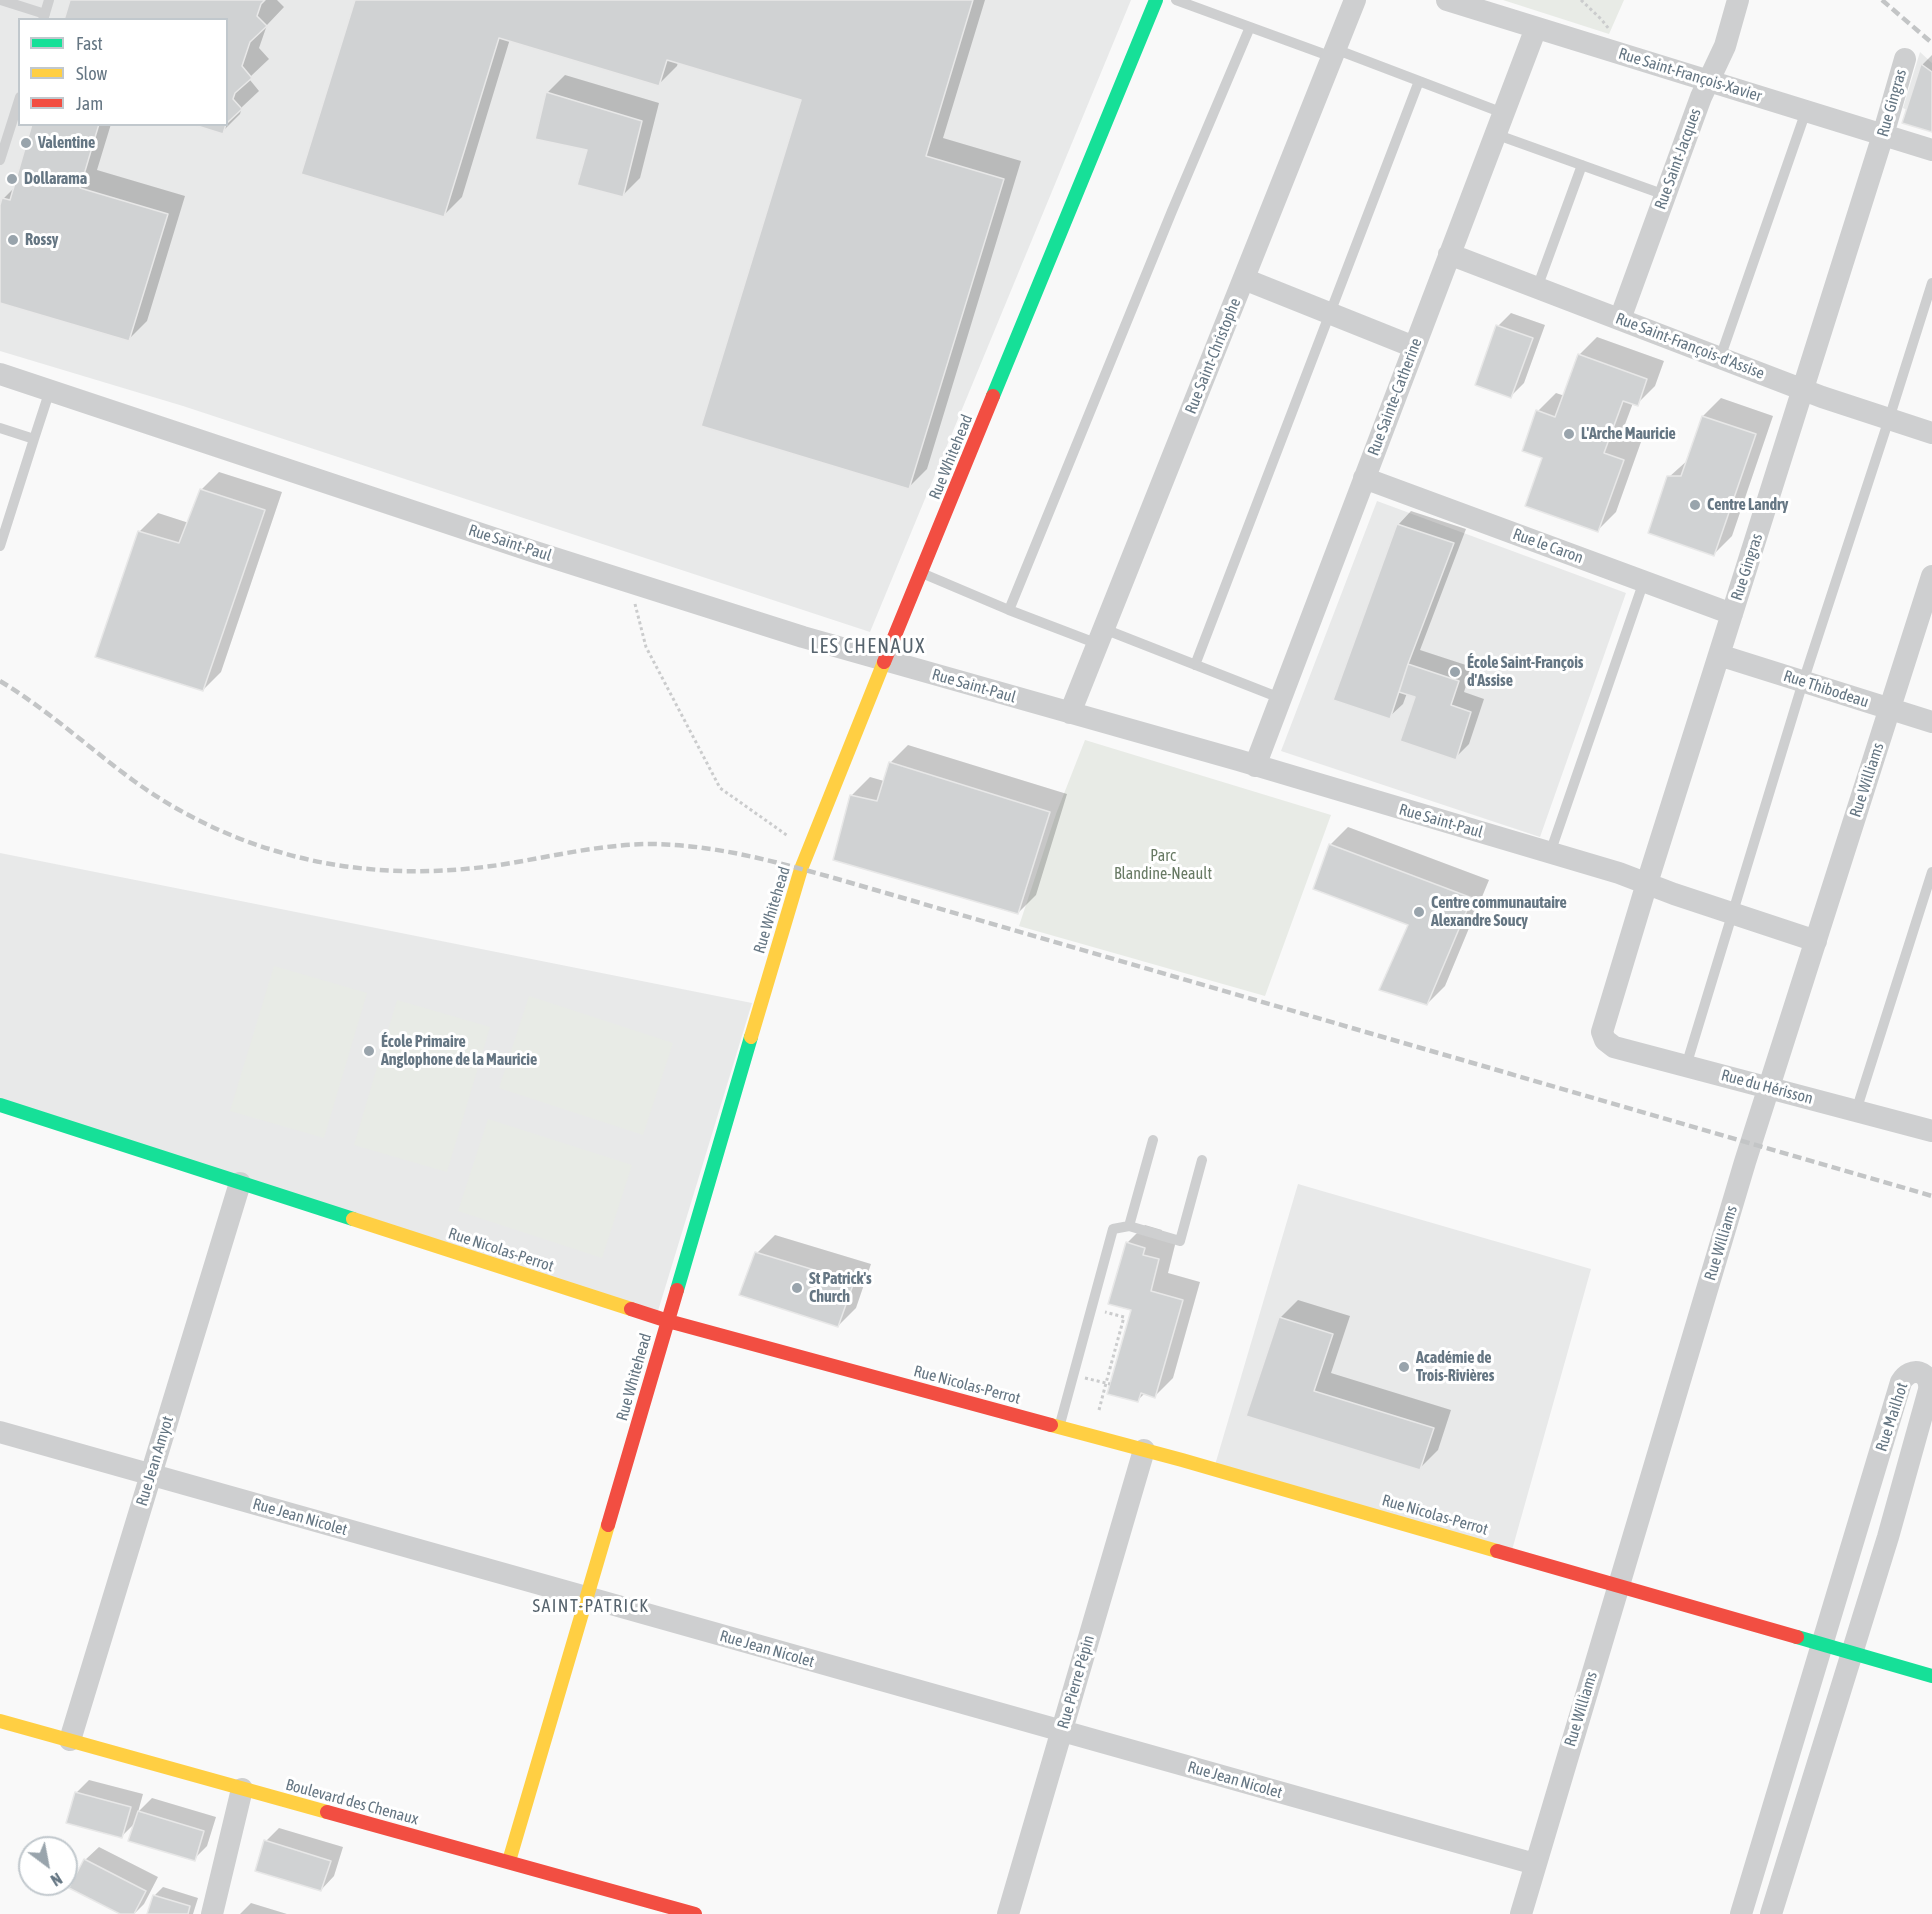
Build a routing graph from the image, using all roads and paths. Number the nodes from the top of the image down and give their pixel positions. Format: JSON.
{"nodes":[{"id":1,"x":1,"y":0,"type":"edge"},
{"id":2,"x":49,"y":0,"type":"edge"},
{"id":3,"x":1156,"y":0,"type":"edge"},
{"id":4,"x":1176,"y":0,"type":"edge"},
{"id":5,"x":1355,"y":0,"type":"edge"},
{"id":6,"x":1447,"y":0,"type":"edge"},
{"id":7,"x":1581,"y":0,"type":"edge"},
{"id":8,"x":1738,"y":0,"type":"edge"},
{"id":9,"x":44,"y":17,"type":"edge"},
{"id":10,"x":1250,"y":27,"type":"junction"},
{"id":11,"x":1536,"y":28,"type":"junction"},
{"id":12,"x":1612,"y":34,"type":"dead end"},
{"id":13,"x":1334,"y":53,"type":"junction"},
{"id":14,"x":1905,"y":59,"type":"dead end"},
{"id":15,"x":1419,"y":81,"type":"junction"},
{"id":16,"x":1708,"y":81,"type":"junction"},
{"id":17,"x":18,"y":103,"type":"edge"},
{"id":18,"x":1806,"y":111,"type":"junction"},
{"id":19,"x":1503,"y":113,"type":"junction"},
{"id":20,"x":1495,"y":134,"type":"junction"},
{"id":21,"x":1883,"y":135,"type":"junction"},
{"id":22,"x":1932,"y":150,"type":"edge"},
{"id":23,"x":0,"y":160,"type":"edge"},
{"id":24,"x":1582,"y":165,"type":"junction"},
{"id":25,"x":1665,"y":195,"type":"junction"},
{"id":26,"x":1449,"y":254,"type":"junction"},
{"id":27,"x":1244,"y":279,"type":"junction"},
{"id":28,"x":1932,"y":283,"type":"edge"},
{"id":29,"x":1537,"y":288,"type":"junction"},
{"id":30,"x":1330,"y":313,"type":"junction"},
{"id":31,"x":1620,"y":319,"type":"junction"},
{"id":32,"x":1414,"y":347,"type":"junction"},
{"id":33,"x":1720,"y":358,"type":"junction"},
{"id":34,"x":0,"y":374,"type":"edge"},
{"id":35,"x":50,"y":390,"type":"junction"},
{"id":36,"x":1803,"y":390,"type":"junction"},
{"id":37,"x":1889,"y":419,"type":"junction"},
{"id":38,"x":0,"y":428,"type":"edge"},
{"id":39,"x":1932,"y":433,"type":"edge"},
{"id":40,"x":34,"y":439,"type":"junction"},
{"id":41,"x":1364,"y":478,"type":"junction"},
{"id":42,"x":0,"y":546,"type":"edge"},
{"id":43,"x":921,"y":573,"type":"junction"},
{"id":44,"x":1932,"y":576,"type":"edge"},
{"id":45,"x":1644,"y":581,"type":"junction"},
{"id":46,"x":629,"y":582,"type":"junction"},
{"id":47,"x":1010,"y":610,"type":"junction"},
{"id":48,"x":1732,"y":614,"type":"junction"},
{"id":49,"x":1101,"y":636,"type":"junction"},
{"id":50,"x":1719,"y":655,"type":"junction"},
{"id":51,"x":885,"y":661,"type":"junction"},
{"id":52,"x":1195,"y":665,"type":"junction"},
{"id":53,"x":1803,"y":682,"type":"junction"},
{"id":54,"x":1280,"y":698,"type":"junction"},
{"id":55,"x":1890,"y":709,"type":"junction"},
{"id":56,"x":1070,"y":713,"type":"junction"},
{"id":57,"x":1932,"y":722,"type":"edge"},
{"id":58,"x":1255,"y":766,"type":"junction"},
{"id":59,"x":809,"y":850,"type":"junction"},
{"id":60,"x":1550,"y":852,"type":"junction"},
{"id":61,"x":1932,"y":872,"type":"edge"},
{"id":62,"x":1647,"y":883,"type":"junction"},
{"id":63,"x":1732,"y":913,"type":"junction"},
{"id":64,"x":1816,"y":941,"type":"junction"},
{"id":65,"x":1605,"y":1040,"type":"joint"},
{"id":66,"x":1686,"y":1066,"type":"junction"},
{"id":67,"x":1768,"y":1088,"type":"junction"},
{"id":68,"x":0,"y":1105,"type":"edge"},
{"id":69,"x":1856,"y":1111,"type":"junction"},
{"id":70,"x":1932,"y":1131,"type":"edge"},
{"id":71,"x":1153,"y":1140,"type":"dead end"},
{"id":72,"x":1202,"y":1160,"type":"dead end"},
{"id":73,"x":240,"y":1183,"type":"junction"},
{"id":74,"x":1129,"y":1227,"type":"junction"},
{"id":75,"x":1100,"y":1311,"type":"dead end"},
{"id":76,"x":668,"y":1321,"type":"junction"},
{"id":77,"x":1073,"y":1375,"type":"junction"},
{"id":78,"x":1108,"y":1384,"type":"junction"},
{"id":79,"x":1099,"y":1410,"type":"dead end"},
{"id":80,"x":1059,"y":1427,"type":"junction"},
{"id":81,"x":0,"y":1432,"type":"edge"},
{"id":82,"x":1144,"y":1450,"type":"junction"},
{"id":83,"x":151,"y":1474,"type":"junction"},
{"id":84,"x":1618,"y":1586,"type":"junction"},
{"id":85,"x":586,"y":1598,"type":"junction"},
{"id":86,"x":1823,"y":1643,"type":"junction"},
{"id":87,"x":1851,"y":1652,"type":"junction"},
{"id":88,"x":1932,"y":1676,"type":"edge"},
{"id":89,"x":0,"y":1721,"type":"edge"},
{"id":90,"x":1062,"y":1732,"type":"junction"},
{"id":91,"x":70,"y":1740,"type":"junction"},
{"id":92,"x":242,"y":1789,"type":"junction"},
{"id":93,"x":508,"y":1862,"type":"junction"},
{"id":94,"x":1535,"y":1864,"type":"junction"},
{"id":95,"x":684,"y":1912,"type":"edge"},
{"id":96,"x":212,"y":1914,"type":"edge"},
{"id":97,"x":1008,"y":1914,"type":"edge"},
{"id":98,"x":1521,"y":1914,"type":"edge"},
{"id":99,"x":1741,"y":1914,"type":"edge"},
{"id":100,"x":1772,"y":1914,"type":"edge"}],
"edges":[{"from":1,"to":9,"type":"lane"},
{"from":2,"to":9,"type":"lane"},
{"from":3,"to":43,"type":"street","name":"Rue Whitehead"},
{"from":4,"to":10,"type":"lane"},
{"from":5,"to":13,"type":"street","name":"Rue Saint-Christophe"},
{"from":6,"to":11,"type":"street","name":"Rue Saint-François-Xavier"},
{"from":7,"to":12,"type":"path"},
{"from":8,"to":16,"type":"street","name":"Rue Saint-Jacques"},
{"from":10,"to":13,"type":"lane"},
{"from":10,"to":47,"type":"lane"},
{"from":11,"to":16,"type":"street","name":"Rue Saint-François-Xavier"},
{"from":11,"to":19,"type":"street","name":"Rue Sainte-Catherine"},
{"from":13,"to":15,"type":"lane"},
{"from":13,"to":27,"type":"street","name":"Rue Saint-Christophe"},
{"from":14,"to":21,"type":"street","name":"Rue Gingras"},
{"from":15,"to":19,"type":"lane"},
{"from":15,"to":30,"type":"lane"},
{"from":16,"to":18,"type":"street","name":"Rue Saint-François-Xavier"},
{"from":16,"to":25,"type":"street","name":"Rue Saint-Jacques"},
{"from":17,"to":23,"type":"lane"},
{"from":18,"to":21,"type":"street","name":"Rue Saint-François-Xavier"},
{"from":18,"to":33,"type":"lane"},
{"from":19,"to":20,"type":"street","name":"Rue Sainte-Catherine"},
{"from":20,"to":24,"type":"lane"},
{"from":20,"to":26,"type":"street","name":"Rue Sainte-Catherine"},
{"from":21,"to":22,"type":"street","name":"Rue Saint-François-Xavier"},
{"from":21,"to":36,"type":"street","name":"Rue Gingras"},
{"from":24,"to":25,"type":"lane"},
{"from":24,"to":29,"type":"lane"},
{"from":25,"to":31,"type":"street","name":"Rue Saint-Jacques"},
{"from":26,"to":29,"type":"street","name":"Rue Saint-François-d'Assise"},
{"from":26,"to":32,"type":"street","name":"Rue Sainte-Catherine"},
{"from":27,"to":30,"type":"street"},
{"from":27,"to":49,"type":"street","name":"Rue Saint-Christophe"},
{"from":28,"to":37,"type":"lane"},
{"from":29,"to":31,"type":"street","name":"Rue Saint-François-d'Assise"},
{"from":30,"to":32,"type":"street"},
{"from":30,"to":52,"type":"lane"},
{"from":31,"to":33,"type":"street","name":"Rue Saint-François-d'Assise"},
{"from":32,"to":41,"type":"street","name":"Rue Sainte-Catherine"},
{"from":33,"to":36,"type":"street","name":"Rue Saint-François-d'Assise"},
{"from":34,"to":35,"type":"street","name":"Rue Saint-Paul"},
{"from":35,"to":40,"type":"lane"},
{"from":35,"to":46,"type":"street","name":"Rue Saint-Paul"},
{"from":36,"to":37,"type":"street","name":"Rue Saint-François-d'Assise"},
{"from":36,"to":48,"type":"street","name":"Rue Gingras"},
{"from":37,"to":39,"type":"street","name":"Rue Saint-François-d'Assise"},
{"from":37,"to":53,"type":"lane"},
{"from":38,"to":40,"type":"lane"},
{"from":40,"to":42,"type":"lane"},
{"from":41,"to":45,"type":"street","name":"Rue le Caron"},
{"from":41,"to":54,"type":"street","name":"Rue Sainte-Catherine"},
{"from":43,"to":47,"type":"lane"},
{"from":43,"to":51,"type":"street","name":"Rue Whitehead"},
{"from":44,"to":55,"type":"street","name":"Rue Williams"},
{"from":45,"to":48,"type":"street","name":"Rue le Caron"},
{"from":45,"to":60,"type":"lane"},
{"from":46,"to":51,"type":"street","name":"Rue Saint-Paul"},
{"from":46,"to":59,"type":"path"},
{"from":47,"to":49,"type":"lane"},
{"from":48,"to":50,"type":"street","name":"Rue Gingras"},
{"from":49,"to":52,"type":"lane"},
{"from":49,"to":56,"type":"street","name":"Rue Saint-Christophe"},
{"from":50,"to":53,"type":"street","name":"Rue Thibodeau"},
{"from":50,"to":62,"type":"street","name":"Rue Gingras"},
{"from":51,"to":56,"type":"street","name":"Rue Saint-Paul"},
{"from":51,"to":59,"type":"street","name":"Rue Whitehead"},
{"from":52,"to":54,"type":"lane"},
{"from":53,"to":55,"type":"street","name":"Rue Thibodeau"},
{"from":53,"to":63,"type":"lane"},
{"from":54,"to":58,"type":"street","name":"Rue Sainte-Catherine"},
{"from":55,"to":57,"type":"street","name":"Rue Thibodeau"},
{"from":55,"to":64,"type":"street","name":"Rue Williams"},
{"from":56,"to":58,"type":"street","name":"Rue Saint-Paul"},
{"from":58,"to":60,"type":"street","name":"Rue Saint-Paul"},
{"from":59,"to":76,"type":"street","name":"Rue Whitehead"},
{"from":60,"to":62,"type":"street","name":"Rue Saint-Paul"},
{"from":61,"to":69,"type":"lane"},
{"from":62,"to":63,"type":"street","name":"Rue Saint-Paul"},
{"from":62,"to":65,"type":"street","name":"Rue Gingras"},
{"from":63,"to":64,"type":"street","name":"Rue Saint-Paul"},
{"from":63,"to":66,"type":"lane"},
{"from":64,"to":67,"type":"street","name":"Rue Williams"},
{"from":65,"to":66,"type":"street","name":"Rue du Hérisson"},
{"from":66,"to":67,"type":"street","name":"Rue du Hérisson"},
{"from":67,"to":69,"type":"street","name":"Rue du Hérisson"},
{"from":67,"to":84,"type":"street","name":"Rue Williams"},
{"from":68,"to":73,"type":"street","name":"Rue Nicolas-Perrot"},
{"from":69,"to":70,"type":"street","name":"Rue du Hérisson"},
{"from":71,"to":74,"type":"lane"},
{"from":72,"to":74,"type":"lane"},
{"from":73,"to":76,"type":"street","name":"Rue Nicolas-Perrot"},
{"from":73,"to":83,"type":"street","name":"Rue Jean Amyot"},
{"from":74,"to":77,"type":"lane"},
{"from":75,"to":78,"type":"path"},
{"from":76,"to":80,"type":"street","name":"Rue Nicolas-Perrot"},
{"from":76,"to":85,"type":"street","name":"Rue Whitehead"},
{"from":77,"to":78,"type":"path"},
{"from":77,"to":80,"type":"lane"},
{"from":78,"to":79,"type":"path"},
{"from":80,"to":82,"type":"street","name":"Rue Nicolas-Perrot"},
{"from":81,"to":83,"type":"street","name":"Rue Jean Nicolet"},
{"from":82,"to":84,"type":"street","name":"Rue Nicolas-Perrot"},
{"from":82,"to":90,"type":"street","name":"Rue Pierre Pépin"},
{"from":83,"to":85,"type":"street","name":"Rue Jean Nicolet"},
{"from":83,"to":91,"type":"street","name":"Rue Jean Amyot"},
{"from":84,"to":86,"type":"street","name":"Rue Nicolas-Perrot"},
{"from":84,"to":94,"type":"street","name":"Rue Williams"},
{"from":85,"to":90,"type":"street","name":"Rue Jean Nicolet"},
{"from":85,"to":93,"type":"street","name":"Rue Whitehead"},
{"from":86,"to":87,"type":"street","name":"Rue Nicolas-Perrot"},
{"from":86,"to":87,"type":"street","name":"Rue Mailhot"},
{"from":86,"to":99,"type":"street","name":"Rue Mailhot"},
{"from":87,"to":88,"type":"street","name":"Rue Nicolas-Perrot"},
{"from":87,"to":100,"type":"street","name":"Rue Mailhot"},
{"from":89,"to":91,"type":"street","name":"Boulevard des Chenaux"},
{"from":90,"to":94,"type":"street","name":"Rue Jean Nicolet"},
{"from":90,"to":97,"type":"street","name":"Rue Pierre Pépin"},
{"from":91,"to":92,"type":"street","name":"Boulevard des Chenaux"},
{"from":92,"to":93,"type":"street","name":"Boulevard des Chenaux"},
{"from":92,"to":96,"type":"street"},
{"from":93,"to":95,"type":"street","name":"Boulevard des Chenaux"},
{"from":94,"to":98,"type":"street","name":"Rue Williams"}]}
